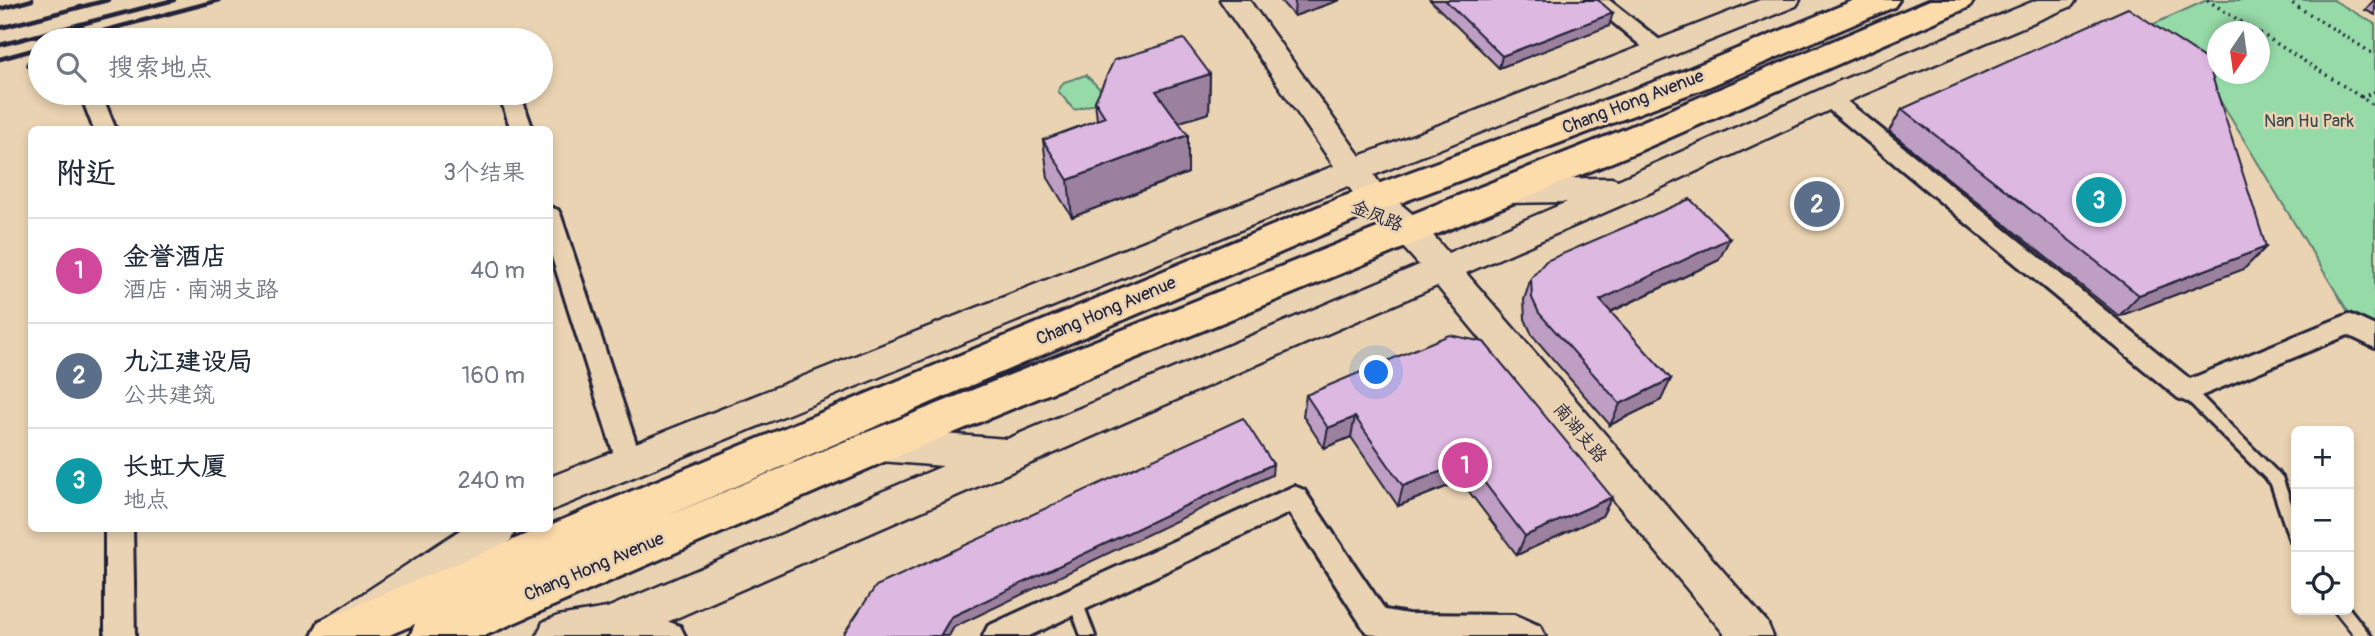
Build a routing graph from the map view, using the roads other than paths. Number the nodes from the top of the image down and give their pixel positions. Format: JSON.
{"nodes":[{"id":1,"x":1209,"y":0,"type":"edge"},
{"id":2,"x":1234,"y":0,"type":"edge"},
{"id":3,"x":1596,"y":0,"type":"edge"},
{"id":4,"x":1786,"y":0,"type":"edge"},
{"id":5,"x":1883,"y":0,"type":"edge"},
{"id":6,"x":1958,"y":0,"type":"edge"},
{"id":7,"x":2062,"y":0,"type":"edge"},
{"id":8,"x":1992,"y":16,"type":"edge"},
{"id":9,"x":1659,"y":50,"type":"junction"},
{"id":10,"x":1830,"y":99,"type":"junction"},
{"id":11,"x":95,"y":105,"type":"edge"},
{"id":12,"x":514,"y":105,"type":"edge"},
{"id":13,"x":103,"y":126,"type":"edge"},
{"id":14,"x":521,"y":126,"type":"edge"},
{"id":15,"x":1352,"y":190,"type":"junction"},
{"id":16,"x":1627,"y":190,"type":"junction"},
{"id":17,"x":1506,"y":191,"type":"junction"},
{"id":18,"x":553,"y":225,"type":"edge"},
{"id":19,"x":1409,"y":230,"type":"junction"},
{"id":20,"x":1442,"y":270,"type":"junction"},
{"id":21,"x":2375,"y":338,"type":"edge"},
{"id":22,"x":932,"y":339,"type":"junction"},
{"id":23,"x":2187,"y":391,"type":"junction"},
{"id":24,"x":872,"y":429,"type":"junction"},
{"id":25,"x":1013,"y":456,"type":"junction"},
{"id":26,"x":629,"y":461,"type":"junction"},
{"id":27,"x":553,"y":493,"type":"edge"},
{"id":28,"x":2291,"y":523,"type":"edge"},
{"id":29,"x":119,"y":532,"type":"edge"},
{"id":30,"x":491,"y":532,"type":"edge"},
{"id":31,"x":1075,"y":600,"type":"junction"},
{"id":32,"x":2345,"y":615,"type":"edge"},
{"id":33,"x":627,"y":619,"type":"junction"},
{"id":34,"x":1385,"y":631,"type":"edge"},
{"id":35,"x":120,"y":636,"type":"edge"},
{"id":36,"x":335,"y":636,"type":"edge"},
{"id":37,"x":433,"y":636,"type":"edge"},
{"id":38,"x":558,"y":636,"type":"edge"},
{"id":39,"x":670,"y":636,"type":"edge"},
{"id":40,"x":998,"y":636,"type":"edge"},
{"id":41,"x":1088,"y":636,"type":"edge"},
{"id":42,"x":1530,"y":636,"type":"edge"},
{"id":43,"x":1752,"y":636,"type":"edge"},
{"id":44,"x":2364,"y":636,"type":"edge"}],
"edges":[{"from":1,"to":15,"type":"street"},
{"from":2,"to":15,"type":"street","name":"金凤路"},
{"from":3,"to":9,"type":"street"},
{"from":4,"to":9,"type":"street"},
{"from":5,"to":15,"type":"highway","name":"Chang Hong Avenue"},
{"from":6,"to":17,"type":"highway","name":"Chang Hong Avenue"},
{"from":7,"to":8,"type":"street"},
{"from":8,"to":10,"type":"street"},
{"from":9,"to":15,"type":"street"},
{"from":10,"to":16,"type":"street"},
{"from":10,"to":23,"type":"street"},
{"from":11,"to":13,"type":"street"},
{"from":12,"to":14,"type":"street"},
{"from":15,"to":19,"type":"street","name":"金凤路"},
{"from":15,"to":22,"type":"street"},
{"from":15,"to":24,"type":"highway","name":"Chang Hong Avenue"},
{"from":16,"to":17,"type":"street"},
{"from":16,"to":20,"type":"street"},
{"from":17,"to":19,"type":"highway","name":"Chang Hong Avenue"},
{"from":18,"to":26,"type":"street"},
{"from":19,"to":20,"type":"street","name":"南湖支路"},
{"from":19,"to":24,"type":"highway","name":"Chang Hong Avenue"},
{"from":20,"to":25,"type":"street"},
{"from":20,"to":43,"type":"street","name":"南湖支路"},
{"from":21,"to":23,"type":"street"},
{"from":22,"to":24,"type":"street"},
{"from":22,"to":26,"type":"street"},
{"from":23,"to":28,"type":"lane"},
{"from":24,"to":25,"type":"street"},
{"from":24,"to":36,"type":"highway","name":"Chang Hong Avenue"},
{"from":24,"to":37,"type":"highway","name":"Chang Hong Avenue"},
{"from":25,"to":33,"type":"street"},
{"from":26,"to":27,"type":"street"},
{"from":29,"to":35,"type":"street"},
{"from":30,"to":36,"type":"street"},
{"from":31,"to":34,"type":"street"},
{"from":31,"to":40,"type":"street"},
{"from":31,"to":41,"type":"lane"},
{"from":32,"to":44,"type":"lane"},
{"from":33,"to":38,"type":"street"},
{"from":33,"to":39,"type":"street"},
{"from":34,"to":42,"type":"street"}]}
